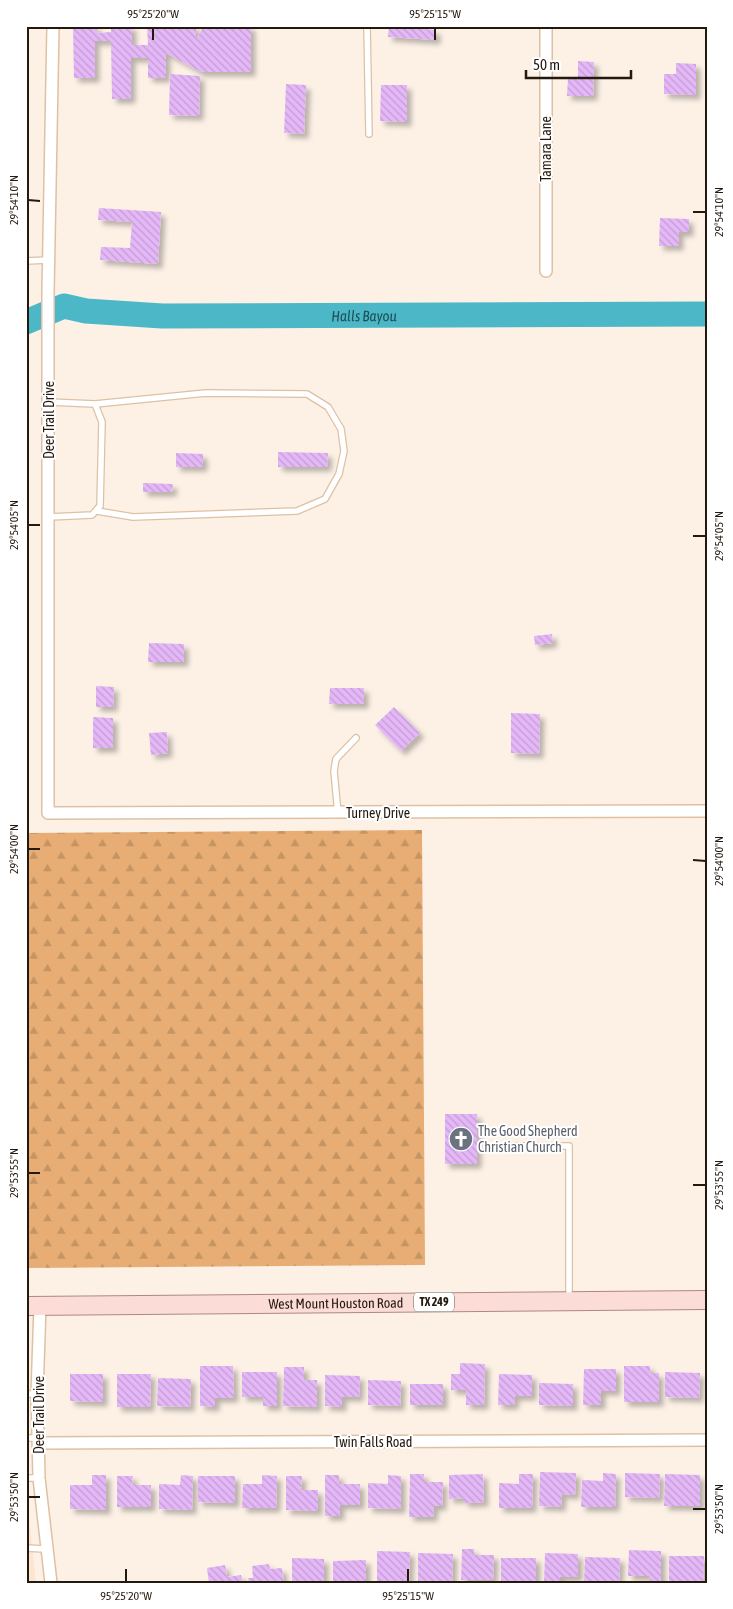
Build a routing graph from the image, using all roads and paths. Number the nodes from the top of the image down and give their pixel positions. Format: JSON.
{"nodes":[{"id":1,"x":53,"y":26,"type":"edge"},
{"id":2,"x":367,"y":26,"type":"edge"},
{"id":3,"x":546,"y":26,"type":"edge"},
{"id":4,"x":369,"y":134,"type":"dead end"},
{"id":5,"x":48,"y":260,"type":"junction"},
{"id":6,"x":26,"y":261,"type":"edge"},
{"id":7,"x":546,"y":271,"type":"dead end"},
{"id":8,"x":49,"y":402,"type":"junction"},
{"id":9,"x":95,"y":404,"type":"junction"},
{"id":10,"x":97,"y":511,"type":"junction"},
{"id":11,"x":49,"y":517,"type":"junction"},
{"id":12,"x":356,"y":738,"type":"dead end"},
{"id":13,"x":707,"y":811,"type":"edge"},
{"id":14,"x":48,"y":814,"type":"joint"},
{"id":15,"x":338,"y":814,"type":"junction"},
{"id":16,"x":505,"y":1146,"type":"dead end"},
{"id":17,"x":707,"y":1300,"type":"edge"},
{"id":18,"x":569,"y":1301,"type":"junction"},
{"id":19,"x":33,"y":1306,"type":"edge"},
{"id":20,"x":32,"y":1394,"type":"edge"},
{"id":21,"x":26,"y":1438,"type":"edge"},
{"id":22,"x":707,"y":1440,"type":"edge"},
{"id":23,"x":39,"y":1441,"type":"junction"},
{"id":24,"x":26,"y":1478,"type":"edge"},
{"id":25,"x":39,"y":1478,"type":"junction"},
{"id":26,"x":26,"y":1548,"type":"edge"},
{"id":27,"x":45,"y":1549,"type":"junction"},
{"id":28,"x":50,"y":1583,"type":"edge"}],
"edges":[{"from":1,"to":5,"type":"street","name":"Deer Trail Drive"},
{"from":2,"to":4,"type":"lane"},
{"from":3,"to":7,"type":"street","name":"Tamara Lane"},
{"from":5,"to":6,"type":"lane"},
{"from":5,"to":8,"type":"street","name":"Deer Trail Drive"},
{"from":8,"to":9,"type":"lane"},
{"from":8,"to":11,"type":"street","name":"Deer Trail Drive"},
{"from":9,"to":10,"type":"lane"},
{"from":9,"to":10,"type":"lane"},
{"from":10,"to":11,"type":"lane"},
{"from":11,"to":14,"type":"street","name":"Deer Trail Drive"},
{"from":12,"to":15,"type":"lane"},
{"from":13,"to":15,"type":"street","name":"Turney Drive"},
{"from":14,"to":15,"type":"street","name":"Turney Drive"},
{"from":16,"to":18,"type":"lane"},
{"from":17,"to":18,"type":"main road","name":"West Mount Houston Road","number":"TX 249"},
{"from":18,"to":19,"type":"main road","name":"West Mount Houston Road","number":"TX 249"},
{"from":19,"to":20,"type":"street","name":"Deer Trail Drive"},
{"from":20,"to":23,"type":"street","name":"Deer Trail Drive"},
{"from":21,"to":23,"type":"lane"},
{"from":22,"to":23,"type":"street","name":"Twin Falls Road"},
{"from":23,"to":25,"type":"street","name":"Deer Trail Drive"},
{"from":24,"to":25,"type":"lane"},
{"from":25,"to":27,"type":"street","name":"Deer Trail Drive"},
{"from":26,"to":27,"type":"lane"},
{"from":27,"to":28,"type":"street","name":"Deer Trail Drive"}]}
